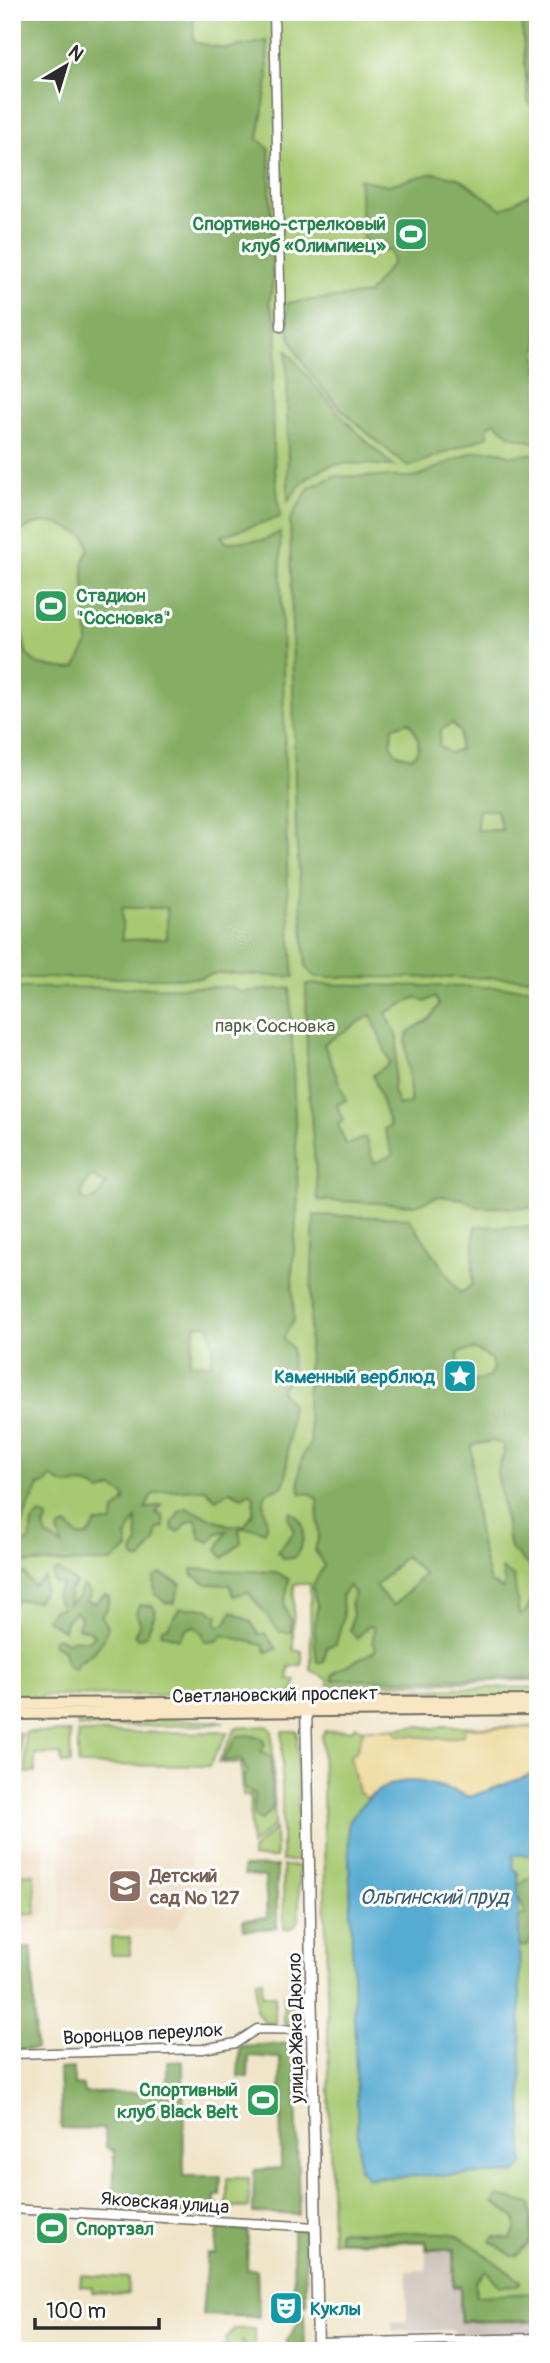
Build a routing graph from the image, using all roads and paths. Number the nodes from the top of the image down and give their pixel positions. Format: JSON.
{"nodes":[{"id":1,"x":274,"y":12,"type":"edge"},
{"id":2,"x":281,"y":327,"type":"dead end"},
{"id":3,"x":538,"y":1701,"type":"edge"},
{"id":4,"x":12,"y":1704,"type":"edge"},
{"id":5,"x":307,"y":1708,"type":"junction"},
{"id":6,"x":538,"y":1709,"type":"edge"},
{"id":7,"x":12,"y":1714,"type":"edge"},
{"id":8,"x":312,"y":2030,"type":"junction"},
{"id":9,"x":12,"y":2054,"type":"edge"},
{"id":10,"x":12,"y":2209,"type":"edge"},
{"id":11,"x":316,"y":2227,"type":"junction"},
{"id":12,"x":538,"y":2338,"type":"edge"},
{"id":13,"x":318,"y":2347,"type":"edge"}],
"edges":[{"from":1,"to":2,"type":"street"},
{"from":3,"to":5,"type":"main road","name":"Светлановский проспект"},
{"from":4,"to":5,"type":"main road","name":"Светлановский проспект"},
{"from":5,"to":6,"type":"main road","name":"Светлановский проспект"},
{"from":5,"to":7,"type":"main road","name":"Светлановский проспект"},
{"from":5,"to":8,"type":"street","name":"улица Жака Дюкло"},
{"from":8,"to":9,"type":"street","name":"Воронцов переулок"},
{"from":8,"to":11,"type":"street","name":"улица Жака Дюкло"},
{"from":10,"to":11,"type":"street","name":"Яковская улица"},
{"from":11,"to":13,"type":"street","name":"улица Жака Дюкло"},
{"from":12,"to":13,"type":"street"}]}
